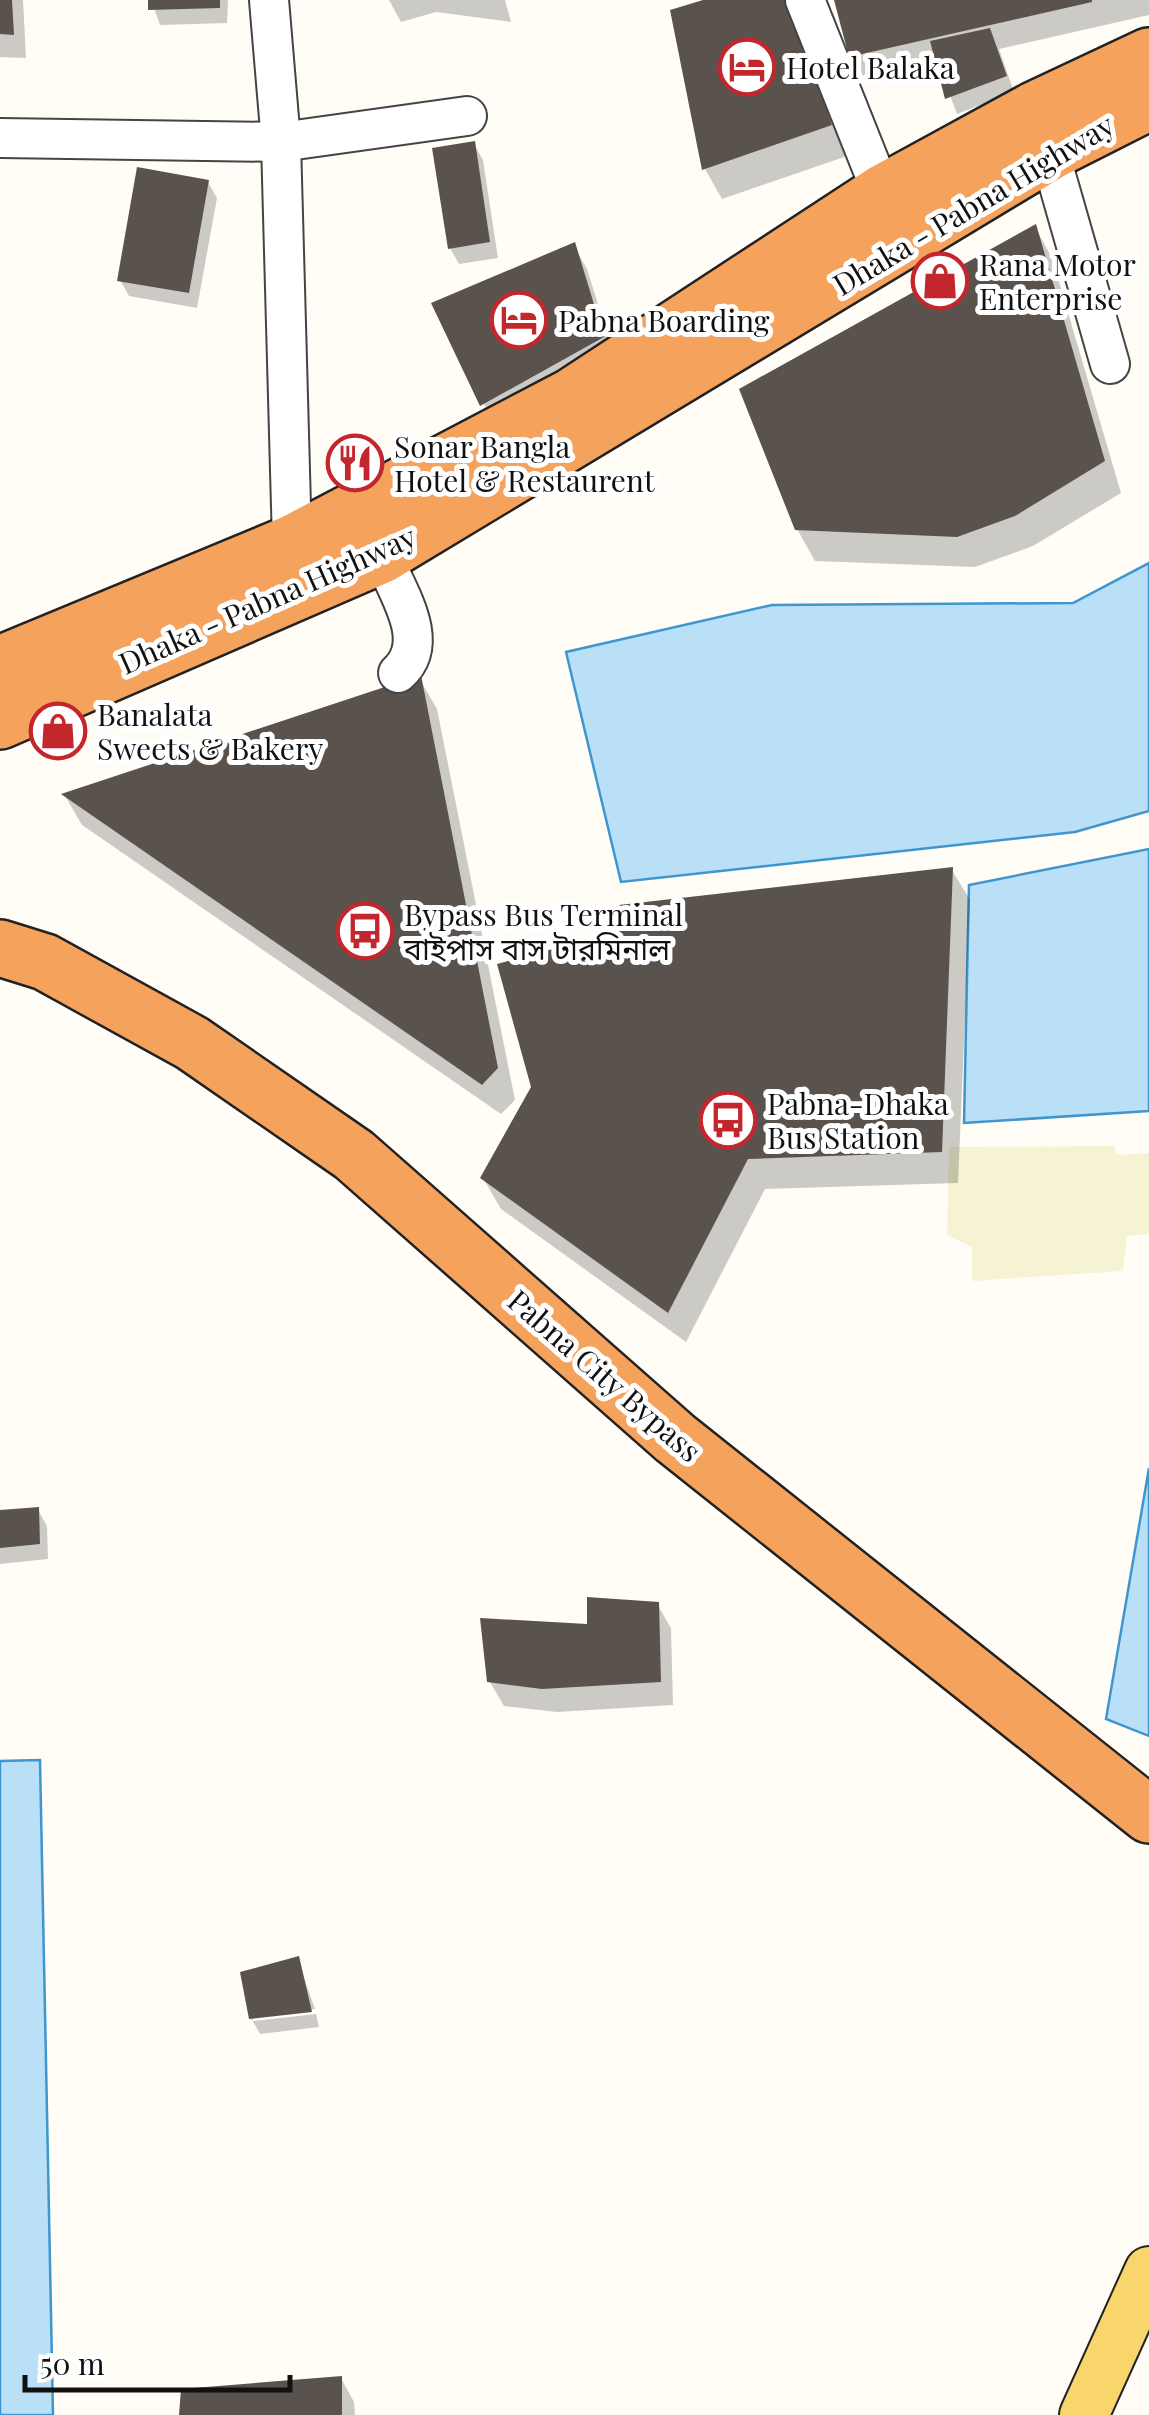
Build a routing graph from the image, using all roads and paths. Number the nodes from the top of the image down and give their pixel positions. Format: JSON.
{"nodes":[{"id":1,"x":269,"y":0,"type":"edge"},
{"id":2,"x":805,"y":0,"type":"edge"},
{"id":3,"x":1149,"y":56,"type":"edge"},
{"id":4,"x":1149,"y":102,"type":"edge"},
{"id":5,"x":466,"y":116,"type":"dead end"},
{"id":6,"x":1043,"y":130,"type":"junction"},
{"id":7,"x":0,"y":138,"type":"edge"},
{"id":8,"x":281,"y":142,"type":"junction"},
{"id":9,"x":882,"y":193,"type":"junction"},
{"id":10,"x":687,"y":348,"type":"junction"},
{"id":11,"x":1110,"y":364,"type":"dead end"},
{"id":12,"x":292,"y":543,"type":"junction"},
{"id":13,"x":382,"y":555,"type":"junction"},
{"id":14,"x":398,"y":673,"type":"dead end"},
{"id":15,"x":2,"y":698,"type":"edge"},
{"id":16,"x":0,"y":908,"type":"edge"},
{"id":17,"x":22,"y":955,"type":"edge"},
{"id":18,"x":1149,"y":1815,"type":"edge"},
{"id":19,"x":1149,"y":2272,"type":"edge"},
{"id":20,"x":1084,"y":2415,"type":"edge"}],
"edges":[{"from":1,"to":8,"type":"street"},
{"from":2,"to":9,"type":"street"},
{"from":3,"to":6,"type":"highway","name":"Dhaka - Pabna Highway"},
{"from":4,"to":6,"type":"highway","name":"Dhaka - Pabna Highway"},
{"from":5,"to":8,"type":"street"},
{"from":6,"to":9,"type":"highway","name":"Dhaka - Pabna Highway"},
{"from":6,"to":10,"type":"highway","name":"Dhaka - Pabna Highway"},
{"from":6,"to":11,"type":"street"},
{"from":7,"to":8,"type":"street"},
{"from":8,"to":12,"type":"street"},
{"from":9,"to":10,"type":"highway","name":"Dhaka - Pabna Highway"},
{"from":10,"to":12,"type":"highway","name":"Dhaka - Pabna Highway"},
{"from":10,"to":13,"type":"highway","name":"Dhaka - Pabna Highway"},
{"from":12,"to":15,"type":"highway","name":"Dhaka - Pabna Highway"},
{"from":13,"to":14,"type":"street"},
{"from":13,"to":15,"type":"highway","name":"Dhaka - Pabna Highway"},
{"from":16,"to":17,"type":"highway","name":"Pabna City Bypass"},
{"from":17,"to":18,"type":"highway","name":"Pabna City Bypass"},
{"from":19,"to":20,"type":"main road"}]}
